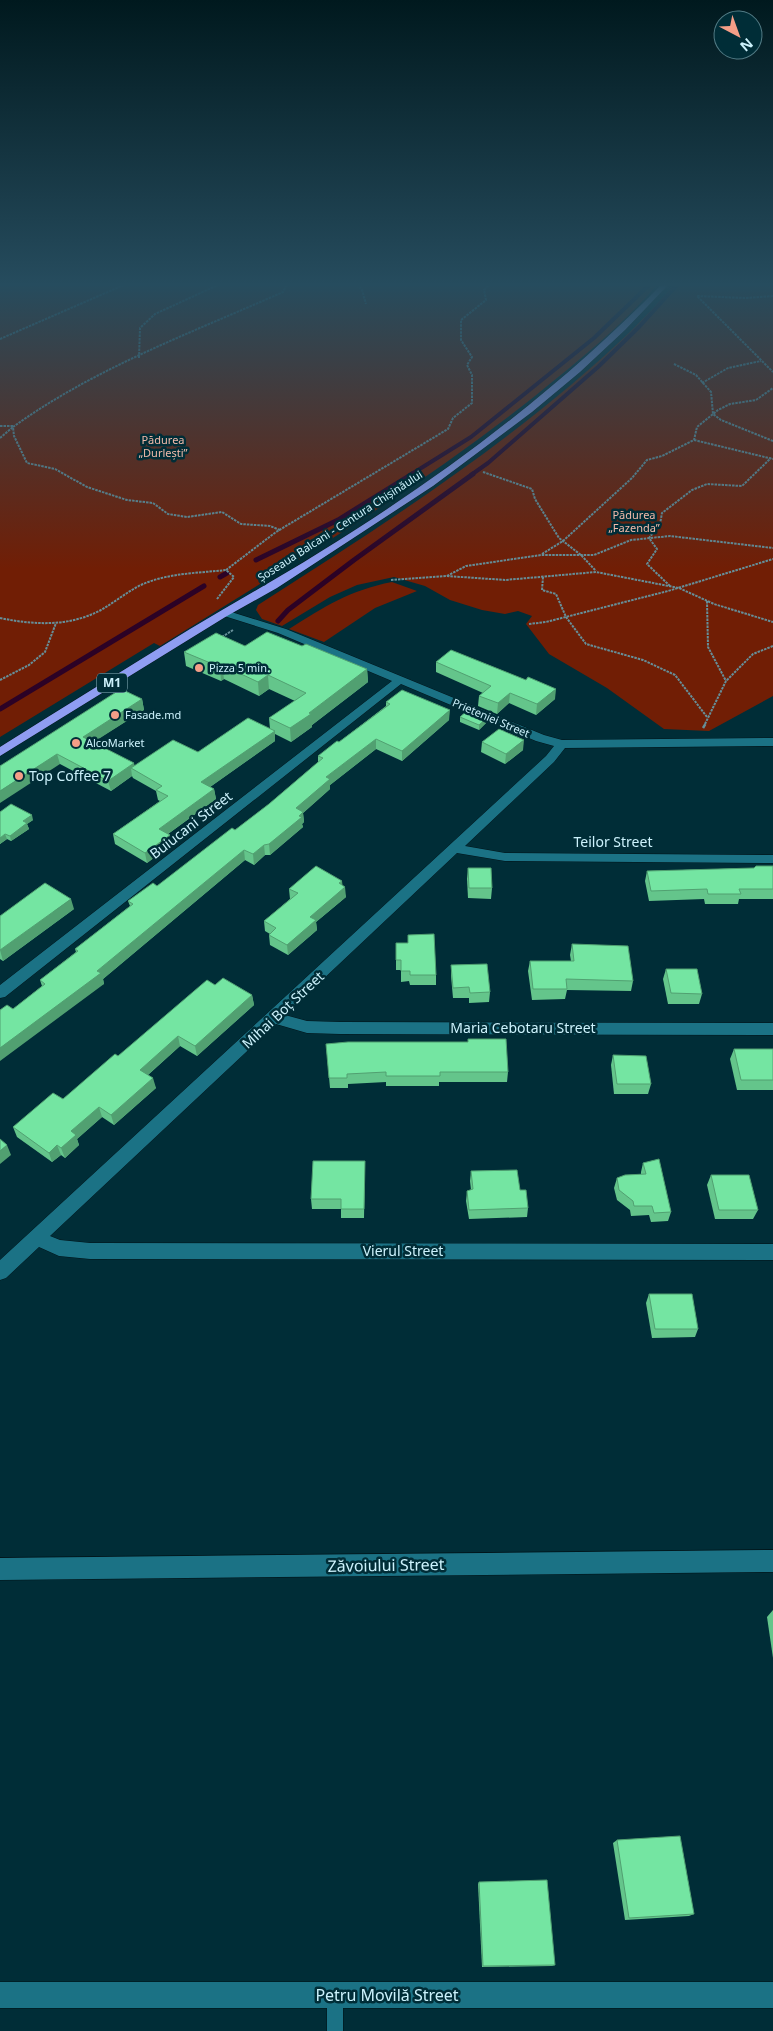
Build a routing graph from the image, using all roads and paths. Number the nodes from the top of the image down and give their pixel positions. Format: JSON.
{"nodes":[{"id":1,"x":91,"y":379,"type":"edge"},
{"id":2,"x":472,"y":379,"type":"edge"},
{"id":3,"x":567,"y":379,"type":"edge"},
{"id":4,"x":699,"y":379,"type":"edge"},
{"id":5,"x":708,"y":379,"type":"edge"},
{"id":6,"x":702,"y":382,"type":"junction"},
{"id":7,"x":773,"y":388,"type":"edge"},
{"id":8,"x":712,"y":414,"type":"junction"},
{"id":9,"x":0,"y":426,"type":"edge"},
{"id":10,"x":13,"y":426,"type":"junction"},
{"id":11,"x":0,"y":438,"type":"edge"},
{"id":12,"x":694,"y":440,"type":"junction"},
{"id":13,"x":773,"y":441,"type":"edge"},
{"id":14,"x":772,"y":459,"type":"edge"},
{"id":15,"x":483,"y":472,"type":"dead end"},
{"id":16,"x":280,"y":530,"type":"junction"},
{"id":17,"x":649,"y":538,"type":"junction"},
{"id":18,"x":563,"y":541,"type":"junction"},
{"id":19,"x":773,"y":548,"type":"edge"},
{"id":20,"x":579,"y":554,"type":"junction"},
{"id":21,"x":541,"y":555,"type":"junction"},
{"id":22,"x":773,"y":560,"type":"edge"},
{"id":23,"x":226,"y":570,"type":"junction"},
{"id":24,"x":596,"y":572,"type":"junction"},
{"id":25,"x":447,"y":576,"type":"junction"},
{"id":26,"x":543,"y":577,"type":"junction"},
{"id":27,"x":391,"y":580,"type":"dead end"},
{"id":28,"x":671,"y":586,"type":"junction"},
{"id":29,"x":679,"y":588,"type":"junction"},
{"id":30,"x":706,"y":601,"type":"junction"},
{"id":31,"x":225,"y":613,"type":"junction"},
{"id":32,"x":566,"y":617,"type":"junction"},
{"id":33,"x":0,"y":618,"type":"edge"},
{"id":34,"x":249,"y":620,"type":"junction"},
{"id":35,"x":773,"y":622,"type":"edge"},
{"id":36,"x":56,"y":623,"type":"junction"},
{"id":37,"x":529,"y":624,"type":"dead end"},
{"id":38,"x":216,"y":641,"type":"edge"},
{"id":39,"x":773,"y":646,"type":"edge"},
{"id":40,"x":401,"y":679,"type":"junction"},
{"id":41,"x":0,"y":680,"type":"edge"},
{"id":42,"x":726,"y":681,"type":"junction"},
{"id":43,"x":708,"y":717,"type":"junction"},
{"id":44,"x":773,"y":742,"type":"edge"},
{"id":45,"x":707,"y":743,"type":"junction"},
{"id":46,"x":562,"y":744,"type":"junction"},
{"id":47,"x":0,"y":752,"type":"edge"},
{"id":48,"x":454,"y":848,"type":"junction"},
{"id":49,"x":773,"y":859,"type":"edge"},
{"id":50,"x":0,"y":993,"type":"edge"},
{"id":51,"x":274,"y":1018,"type":"junction"},
{"id":52,"x":773,"y":1029,"type":"edge"},
{"id":53,"x":36,"y":1238,"type":"junction"},
{"id":54,"x":773,"y":1252,"type":"edge"},
{"id":55,"x":0,"y":1272,"type":"edge"},
{"id":56,"x":773,"y":1561,"type":"edge"},
{"id":57,"x":0,"y":1569,"type":"edge"},
{"id":58,"x":0,"y":1995,"type":"edge"},
{"id":59,"x":336,"y":1995,"type":"junction"},
{"id":60,"x":773,"y":1995,"type":"edge"},
{"id":61,"x":336,"y":2031,"type":"edge"}],
"edges":[{"from":1,"to":10,"type":"path"},
{"from":2,"to":16,"type":"path"},
{"from":3,"to":31,"type":"highway","name":"Șoseaua Balcani - Centura Chișinăului","number":"M1"},
{"from":4,"to":6,"type":"path"},
{"from":5,"to":6,"type":"path"},
{"from":6,"to":8,"type":"path"},
{"from":7,"to":8,"type":"path"},
{"from":8,"to":12,"type":"path"},
{"from":8,"to":13,"type":"path"},
{"from":9,"to":10,"type":"path"},
{"from":10,"to":11,"type":"path"},
{"from":10,"to":16,"type":"path"},
{"from":12,"to":14,"type":"path"},
{"from":12,"to":18,"type":"path"},
{"from":14,"to":17,"type":"path"},
{"from":15,"to":18,"type":"path"},
{"from":16,"to":23,"type":"path"},
{"from":17,"to":19,"type":"path"},
{"from":17,"to":20,"type":"path"},
{"from":17,"to":28,"type":"path"},
{"from":18,"to":20,"type":"path"},
{"from":18,"to":21,"type":"path"},
{"from":20,"to":21,"type":"path"},
{"from":20,"to":24,"type":"path"},
{"from":21,"to":25,"type":"path"},
{"from":22,"to":29,"type":"path"},
{"from":23,"to":31,"type":"path"},
{"from":23,"to":36,"type":"path"},
{"from":24,"to":26,"type":"path"},
{"from":24,"to":28,"type":"path"},
{"from":25,"to":26,"type":"path"},
{"from":25,"to":27,"type":"path"},
{"from":26,"to":32,"type":"path"},
{"from":28,"to":29,"type":"path"},
{"from":29,"to":30,"type":"path"},
{"from":29,"to":32,"type":"path"},
{"from":30,"to":35,"type":"path"},
{"from":30,"to":42,"type":"path"},
{"from":31,"to":34,"type":"street","name":"Prieteniei Street"},
{"from":31,"to":47,"type":"highway","name":"Șoseaua Balcani - Centura Chișinăului","number":"M1"},
{"from":32,"to":37,"type":"path"},
{"from":32,"to":43,"type":"path"},
{"from":33,"to":36,"type":"path"},
{"from":34,"to":38,"type":"path"},
{"from":34,"to":40,"type":"street","name":"Prieteniei Street"},
{"from":36,"to":41,"type":"path"},
{"from":39,"to":42,"type":"path"},
{"from":40,"to":46,"type":"street","name":"Prieteniei Street"},
{"from":40,"to":50,"type":"street","name":"Buiucani Street"},
{"from":42,"to":43,"type":"path"},
{"from":43,"to":45,"type":"path"},
{"from":44,"to":45,"type":"street","name":"Prieteniei Street"},
{"from":45,"to":46,"type":"street","name":"Prieteniei Street"},
{"from":46,"to":48,"type":"street","name":"Mihai Boț Street"},
{"from":48,"to":49,"type":"street","name":"Teilor Street"},
{"from":48,"to":51,"type":"street","name":"Mihai Boț Street"},
{"from":51,"to":52,"type":"street","name":"Maria Cebotaru Street"},
{"from":51,"to":53,"type":"street","name":"Mihai Boț Street"},
{"from":53,"to":54,"type":"street","name":"Vierul Street"},
{"from":53,"to":55,"type":"street","name":"Mihai Boț Street"},
{"from":56,"to":57,"type":"street","name":"Zăvoiului Street"},
{"from":58,"to":59,"type":"street","name":"Petru Movilă Street"},
{"from":59,"to":60,"type":"street","name":"Petru Movilă Street"},
{"from":59,"to":61,"type":"lane"}]}
